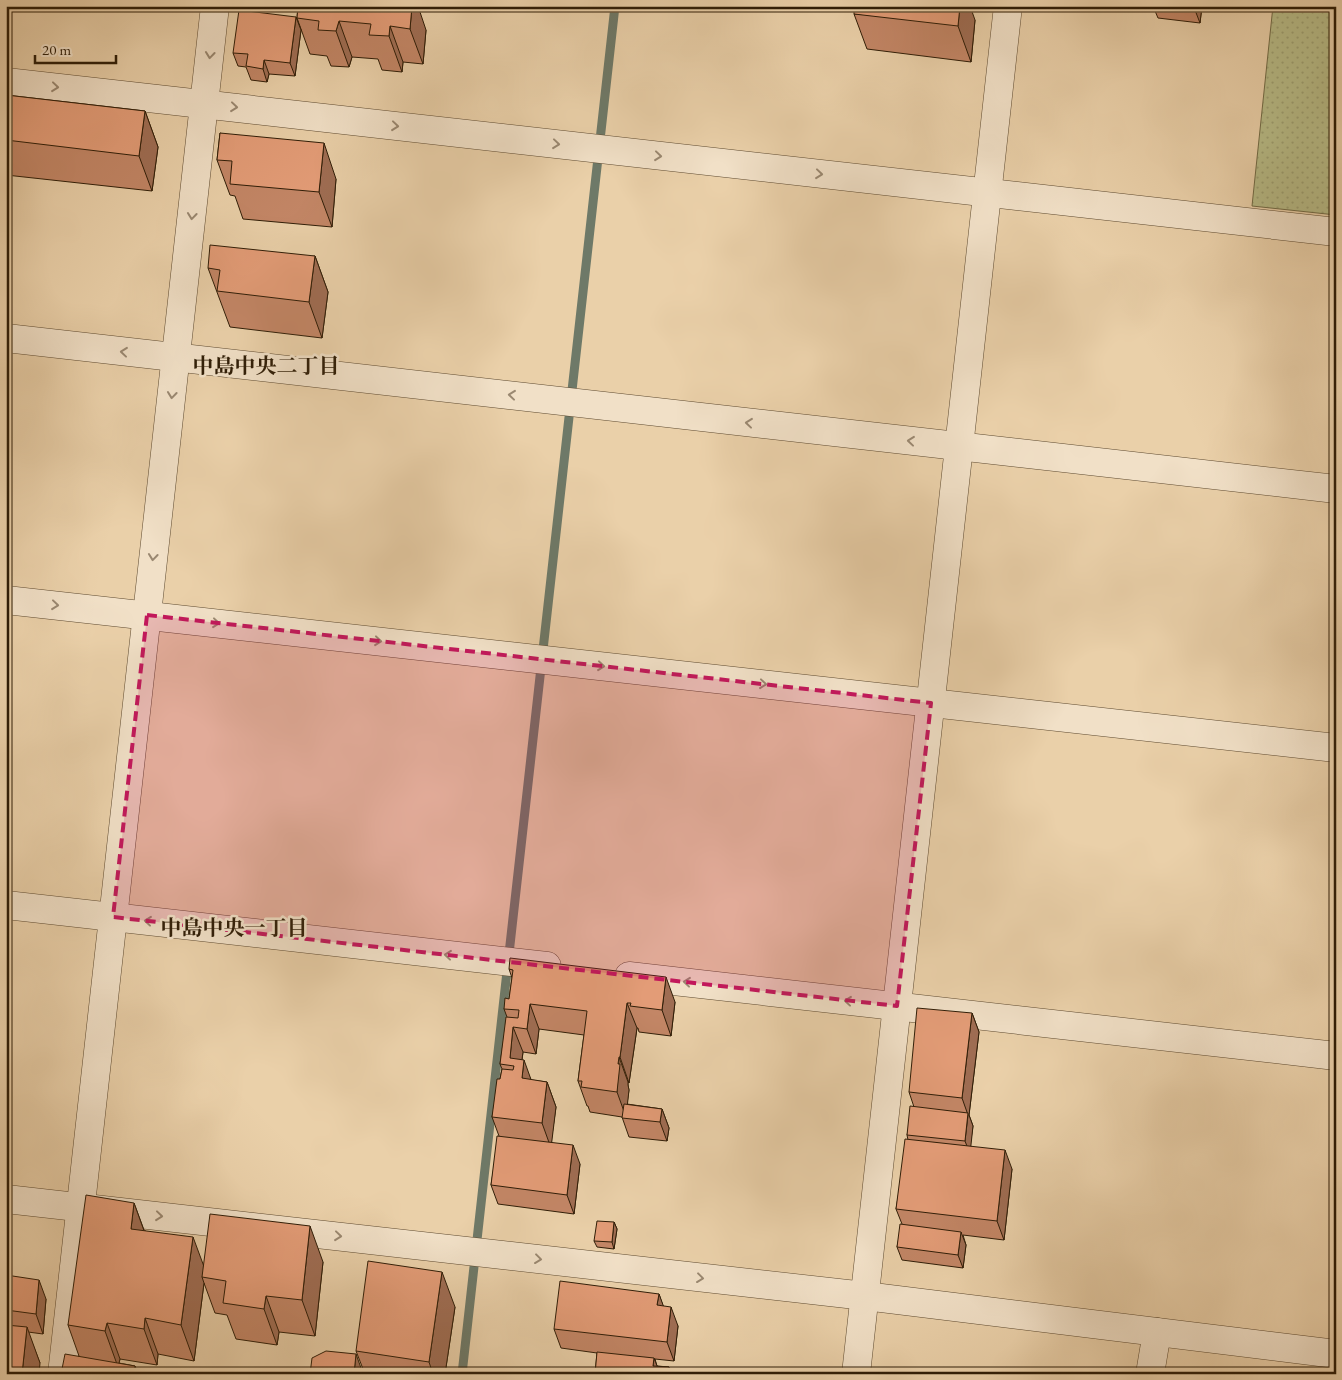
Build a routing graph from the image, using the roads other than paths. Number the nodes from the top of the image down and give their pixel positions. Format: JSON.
{"nodes":[{"id":1,"x":215,"y":6,"type":"edge"},
{"id":2,"x":1008,"y":6,"type":"edge"},
{"id":3,"x":6,"y":82,"type":"edge"},
{"id":4,"x":204,"y":104,"type":"junction"},
{"id":5,"x":987,"y":192,"type":"junction"},
{"id":6,"x":1336,"y":232,"type":"edge"},
{"id":7,"x":6,"y":338,"type":"edge"},
{"id":8,"x":176,"y":358,"type":"junction"},
{"id":9,"x":959,"y":446,"type":"junction"},
{"id":10,"x":1336,"y":489,"type":"edge"},
{"id":11,"x":6,"y":600,"type":"edge"},
{"id":12,"x":147,"y":615,"type":"junction"},
{"id":13,"x":931,"y":703,"type":"junction"},
{"id":14,"x":1336,"y":748,"type":"edge"},
{"id":15,"x":6,"y":905,"type":"edge"},
{"id":16,"x":113,"y":917,"type":"junction"},
{"id":17,"x":570,"y":969,"type":"edge"},
{"id":18,"x":609,"y":973,"type":"edge"},
{"id":19,"x":897,"y":1006,"type":"junction"},
{"id":20,"x":1336,"y":1056,"type":"edge"},
{"id":21,"x":6,"y":1199,"type":"edge"},
{"id":22,"x":81,"y":1207,"type":"junction"},
{"id":23,"x":865,"y":1296,"type":"junction"},
{"id":24,"x":1157,"y":1332,"type":"junction"},
{"id":25,"x":1336,"y":1354,"type":"edge"},
{"id":26,"x":62,"y":1374,"type":"edge"},
{"id":27,"x":856,"y":1374,"type":"edge"},
{"id":28,"x":1150,"y":1374,"type":"edge"}],
"edges":[{"from":1,"to":4,"type":"street","one_way":true},
{"from":2,"to":5,"type":"street"},
{"from":3,"to":4,"type":"street","one_way":true},
{"from":4,"to":5,"type":"street","one_way":true},
{"from":4,"to":8,"type":"street","one_way":true},
{"from":5,"to":6,"type":"street"},
{"from":5,"to":9,"type":"street"},
{"from":8,"to":7,"type":"street","one_way":true},
{"from":9,"to":8,"type":"street","one_way":true},
{"from":8,"to":12,"type":"street","one_way":true},
{"from":9,"to":10,"type":"street"},
{"from":9,"to":13,"type":"street"},
{"from":11,"to":12,"type":"street","one_way":true},
{"from":12,"to":13,"type":"street","one_way":true},
{"from":12,"to":16,"type":"street"},
{"from":13,"to":14,"type":"street"},
{"from":13,"to":19,"type":"street"},
{"from":15,"to":16,"type":"street"},
{"from":17,"to":16,"type":"street","one_way":true},
{"from":16,"to":22,"type":"street"},
{"from":19,"to":18,"type":"street","one_way":true},
{"from":19,"to":20,"type":"street"},
{"from":19,"to":23,"type":"street"},
{"from":21,"to":22,"type":"street"},
{"from":22,"to":23,"type":"street","one_way":true},
{"from":22,"to":26,"type":"street"},
{"from":23,"to":24,"type":"street"},
{"from":23,"to":27,"type":"street"},
{"from":24,"to":25,"type":"street"},
{"from":24,"to":28,"type":"street"}]}
